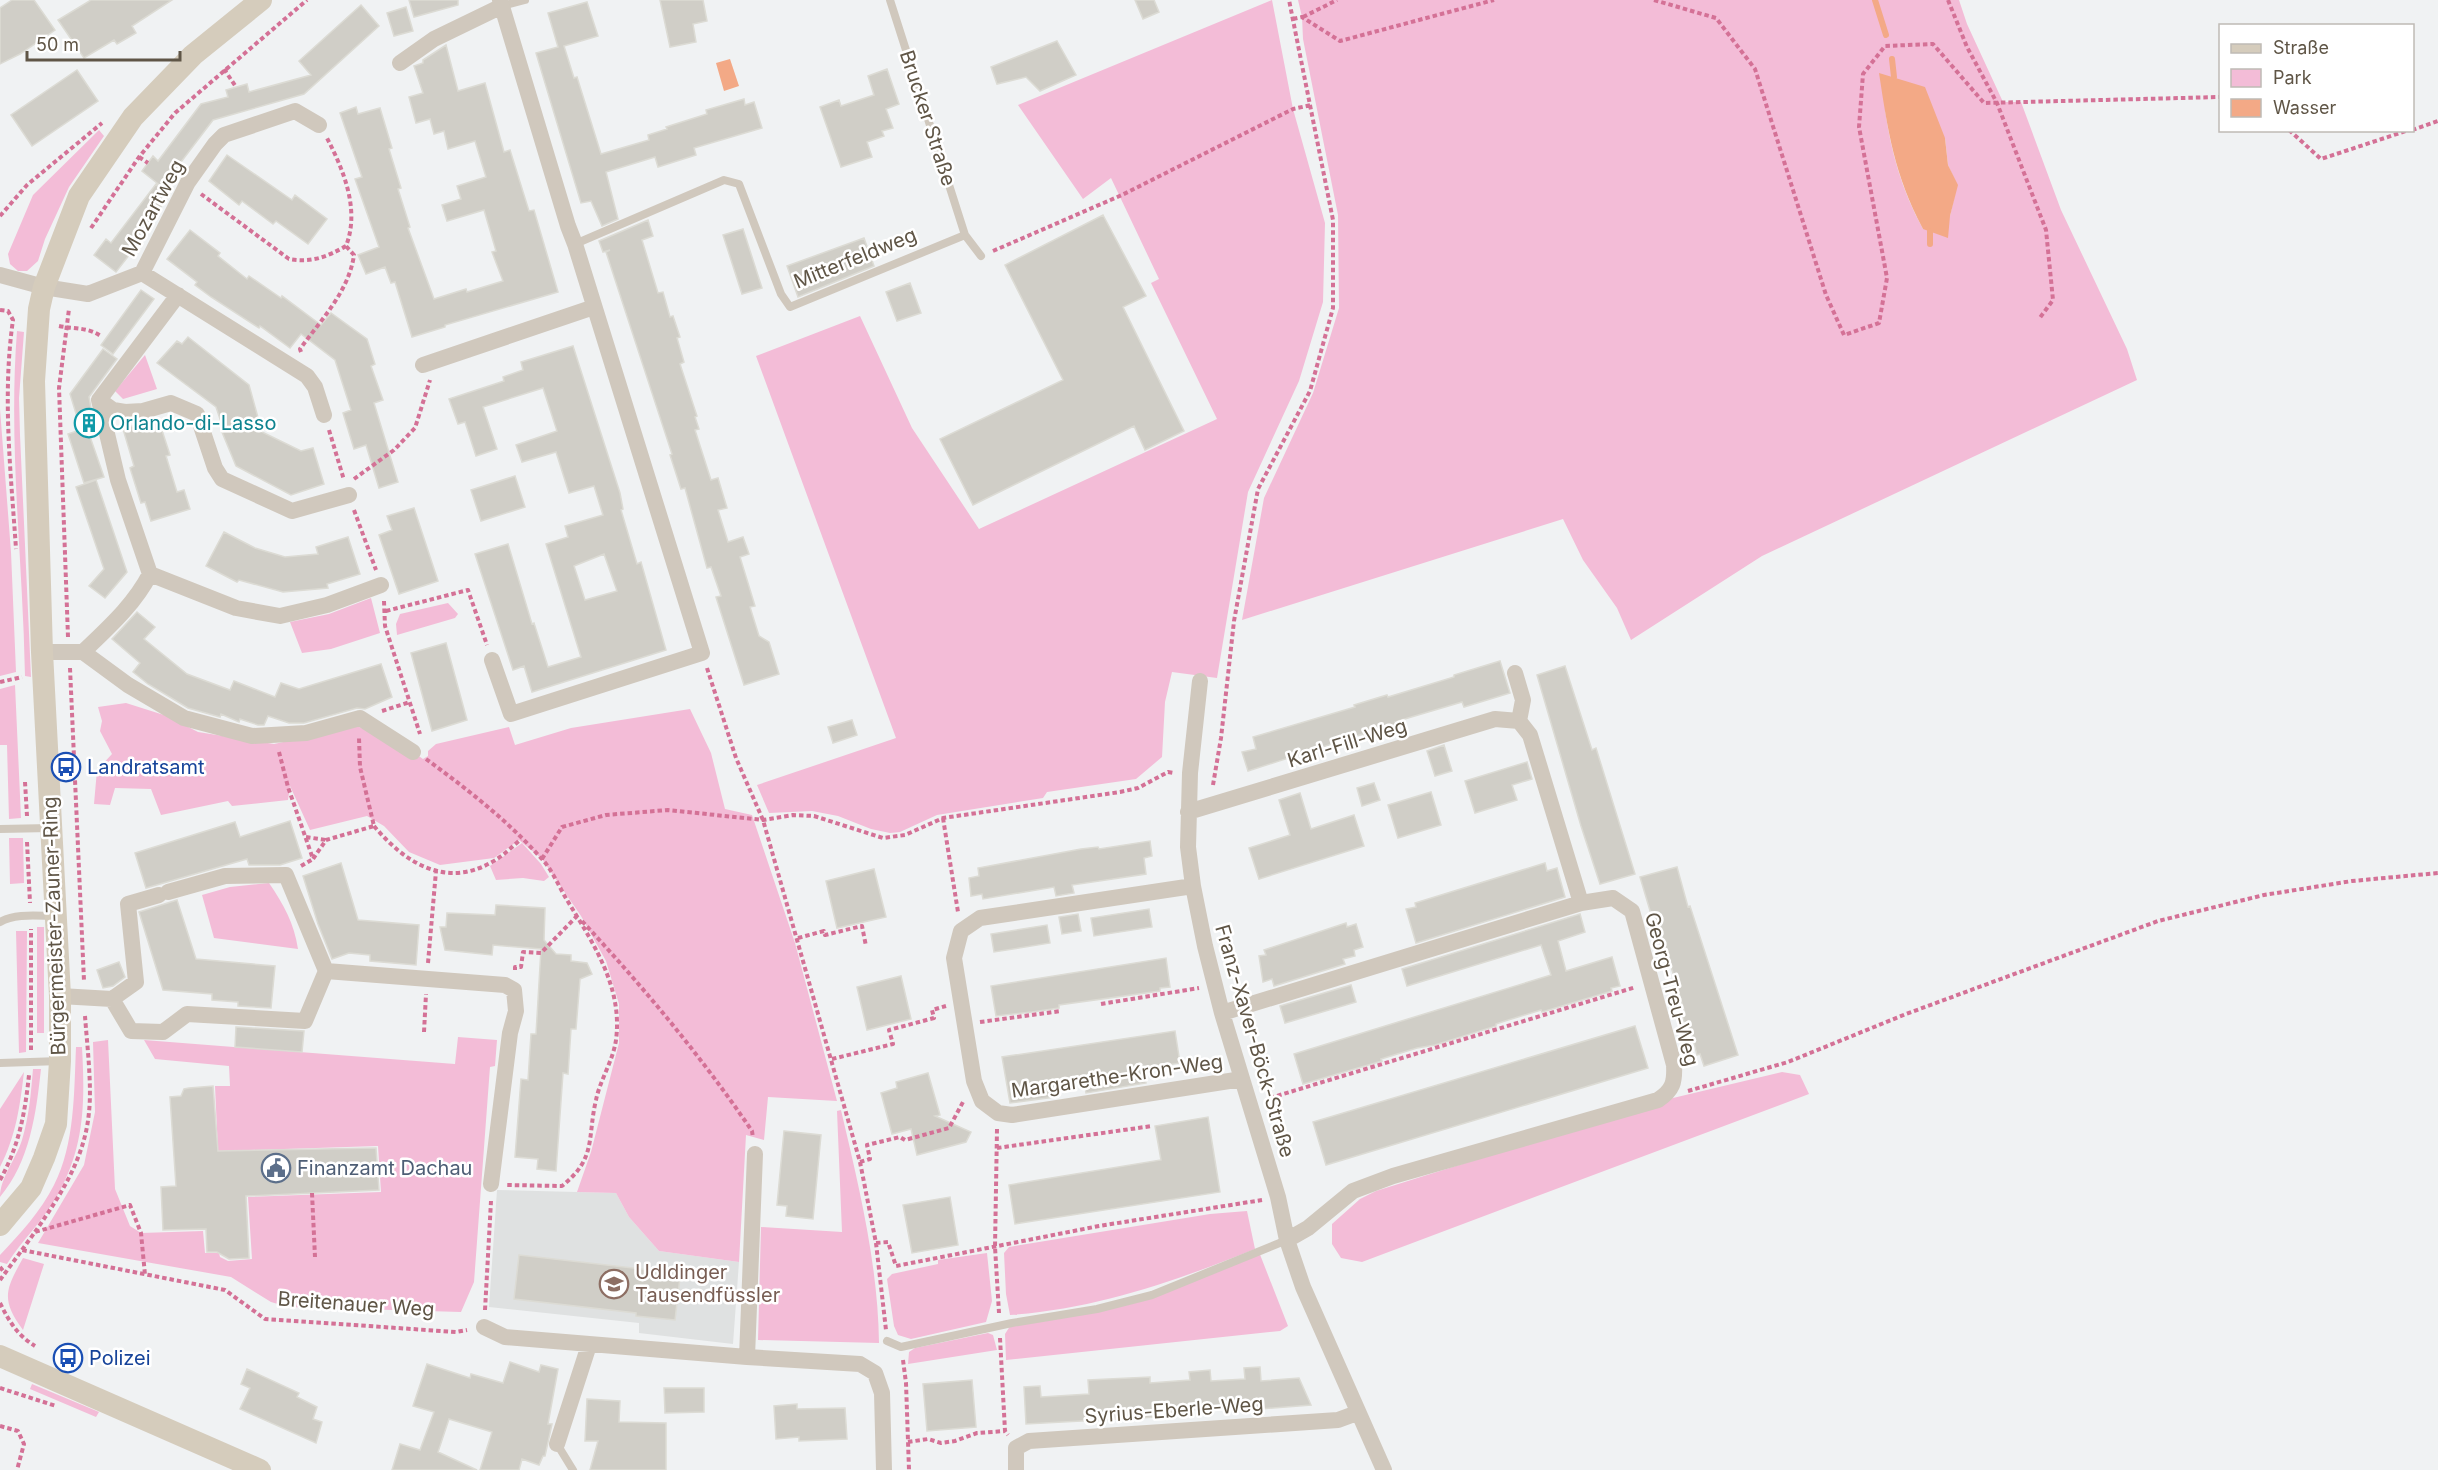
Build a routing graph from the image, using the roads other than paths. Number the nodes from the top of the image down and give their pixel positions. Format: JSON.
{"nodes":[{"id":1,"x":261,"y":0,"type":"edge"},
{"id":2,"x":525,"y":0,"type":"edge"},
{"id":3,"x":890,"y":0,"type":"edge"},
{"id":4,"x":501,"y":3,"type":"edge"},
{"id":5,"x":400,"y":63,"type":"dead end"},
{"id":6,"x":319,"y":125,"type":"road end"},
{"id":7,"x":966,"y":235,"type":"junction"},
{"id":8,"x":575,"y":244,"type":"junction"},
{"id":9,"x":981,"y":256,"type":"road end"},
{"id":10,"x":142,"y":273,"type":"junction"},
{"id":11,"x":0,"y":275,"type":"edge"},
{"id":12,"x":44,"y":287,"type":"junction"},
{"id":13,"x":178,"y":295,"type":"junction"},
{"id":14,"x":594,"y":307,"type":"junction"},
{"id":15,"x":427,"y":370,"type":"road end"},
{"id":16,"x":99,"y":400,"type":"junction"},
{"id":17,"x":324,"y":414,"type":"road end"},
{"id":18,"x":348,"y":490,"type":"road end"},
{"id":19,"x":150,"y":574,"type":"junction"},
{"id":20,"x":381,"y":585,"type":"road end"},
{"id":21,"x":42,"y":652,"type":"junction"},
{"id":22,"x":76,"y":652,"type":"junction"},
{"id":23,"x":492,"y":660,"type":"road end"},
{"id":24,"x":1515,"y":673,"type":"dead end"},
{"id":25,"x":1200,"y":681,"type":"dead end"},
{"id":26,"x":1519,"y":721,"type":"junction"},
{"id":27,"x":421,"y":749,"type":"road end"},
{"id":28,"x":1188,"y":812,"type":"junction"},
{"id":29,"x":51,"y":828,"type":"junction"},
{"id":30,"x":0,"y":829,"type":"edge"},
{"id":31,"x":1193,"y":886,"type":"junction"},
{"id":32,"x":1581,"y":903,"type":"junction"},
{"id":33,"x":55,"y":916,"type":"junction"},
{"id":34,"x":0,"y":922,"type":"edge"},
{"id":35,"x":326,"y":971,"type":"junction"},
{"id":36,"x":60,"y":996,"type":"junction"},
{"id":37,"x":112,"y":999,"type":"junction"},
{"id":38,"x":1222,"y":1013,"type":"junction"},
{"id":39,"x":60,"y":1061,"type":"junction"},
{"id":40,"x":0,"y":1063,"type":"edge"},
{"id":41,"x":1242,"y":1079,"type":"junction"},
{"id":42,"x":755,"y":1154,"type":"road end"},
{"id":43,"x":491,"y":1184,"type":"road end"},
{"id":44,"x":0,"y":1225,"type":"edge"},
{"id":45,"x":1287,"y":1240,"type":"junction"},
{"id":46,"x":484,"y":1327,"type":"road end"},
{"id":47,"x":887,"y":1341,"type":"road end"},
{"id":48,"x":589,"y":1345,"type":"junction"},
{"id":49,"x":0,"y":1356,"type":"edge"},
{"id":50,"x":747,"y":1357,"type":"junction"},
{"id":51,"x":1357,"y":1413,"type":"junction"},
{"id":52,"x":557,"y":1444,"type":"joint"},
{"id":53,"x":260,"y":1470,"type":"edge"},
{"id":54,"x":573,"y":1470,"type":"edge"},
{"id":55,"x":884,"y":1470,"type":"edge"},
{"id":56,"x":1016,"y":1470,"type":"edge"},
{"id":57,"x":1384,"y":1470,"type":"edge"}],
"edges":[{"from":1,"to":12,"type":"main road"},
{"from":2,"to":4,"type":"lane"},
{"from":3,"to":7,"type":"lane","name":"Brucker Straße"},
{"from":4,"to":5,"type":"street"},
{"from":4,"to":8,"type":"street"},
{"from":6,"to":10,"type":"street","name":"Mozartweg"},
{"from":7,"to":8,"type":"lane","name":"Mitterfeldweg"},
{"from":7,"to":9,"type":"lane"},
{"from":8,"to":14,"type":"street"},
{"from":10,"to":12,"type":"street","name":"Mozartweg"},
{"from":10,"to":13,"type":"street"},
{"from":11,"to":12,"type":"street"},
{"from":12,"to":21,"type":"main road","name":"Bürgermeister-Zauner-Ring"},
{"from":13,"to":16,"type":"street"},
{"from":13,"to":17,"type":"street"},
{"from":14,"to":15,"type":"street"},
{"from":14,"to":23,"type":"street"},
{"from":16,"to":18,"type":"street"},
{"from":16,"to":19,"type":"street"},
{"from":19,"to":20,"type":"street"},
{"from":19,"to":22,"type":"street"},
{"from":21,"to":22,"type":"street"},
{"from":21,"to":29,"type":"main road","name":"Bürgermeister-Zauner-Ring"},
{"from":22,"to":27,"type":"street"},
{"from":24,"to":26,"type":"street"},
{"from":25,"to":28,"type":"street","name":"Franz-Xaver-Böck-Straße"},
{"from":26,"to":28,"type":"street","name":"Karl-Fill-Weg"},
{"from":26,"to":32,"type":"street"},
{"from":28,"to":31,"type":"street","name":"Franz-Xaver-Böck-Straße"},
{"from":29,"to":30,"type":"lane"},
{"from":29,"to":33,"type":"main road","name":"Bürgermeister-Zauner-Ring"},
{"from":31,"to":38,"type":"street","name":"Franz-Xaver-Böck-Straße"},
{"from":31,"to":41,"type":"street","name":"Margarethe-Kron-Weg"},
{"from":32,"to":38,"type":"street","name":"Georg-Treu-Weg"},
{"from":32,"to":45,"type":"street","name":"Georg-Treu-Weg"},
{"from":33,"to":34,"type":"lane"},
{"from":33,"to":36,"type":"main road","name":"Bürgermeister-Zauner-Ring"},
{"from":35,"to":37,"type":"street"},
{"from":35,"to":37,"type":"street"},
{"from":35,"to":43,"type":"street"},
{"from":36,"to":37,"type":"street"},
{"from":36,"to":39,"type":"main road","name":"Bürgermeister-Zauner-Ring"},
{"from":38,"to":41,"type":"street","name":"Franz-Xaver-Böck-Straße"},
{"from":39,"to":40,"type":"lane"},
{"from":39,"to":44,"type":"main road","name":"Bürgermeister-Zauner-Ring"},
{"from":41,"to":45,"type":"street","name":"Franz-Xaver-Böck-Straße"},
{"from":42,"to":50,"type":"street"},
{"from":45,"to":47,"type":"lane"},
{"from":45,"to":51,"type":"street","name":"Franz-Xaver-Böck-Straße"},
{"from":46,"to":48,"type":"street"},
{"from":48,"to":50,"type":"street"},
{"from":48,"to":52,"type":"street"},
{"from":49,"to":53,"type":"main road"},
{"from":50,"to":55,"type":"street"},
{"from":51,"to":56,"type":"street","name":"Syrius-Eberle-Weg"},
{"from":51,"to":57,"type":"street","name":"Franz-Xaver-Böck-Straße"},
{"from":52,"to":54,"type":"lane"}]}
